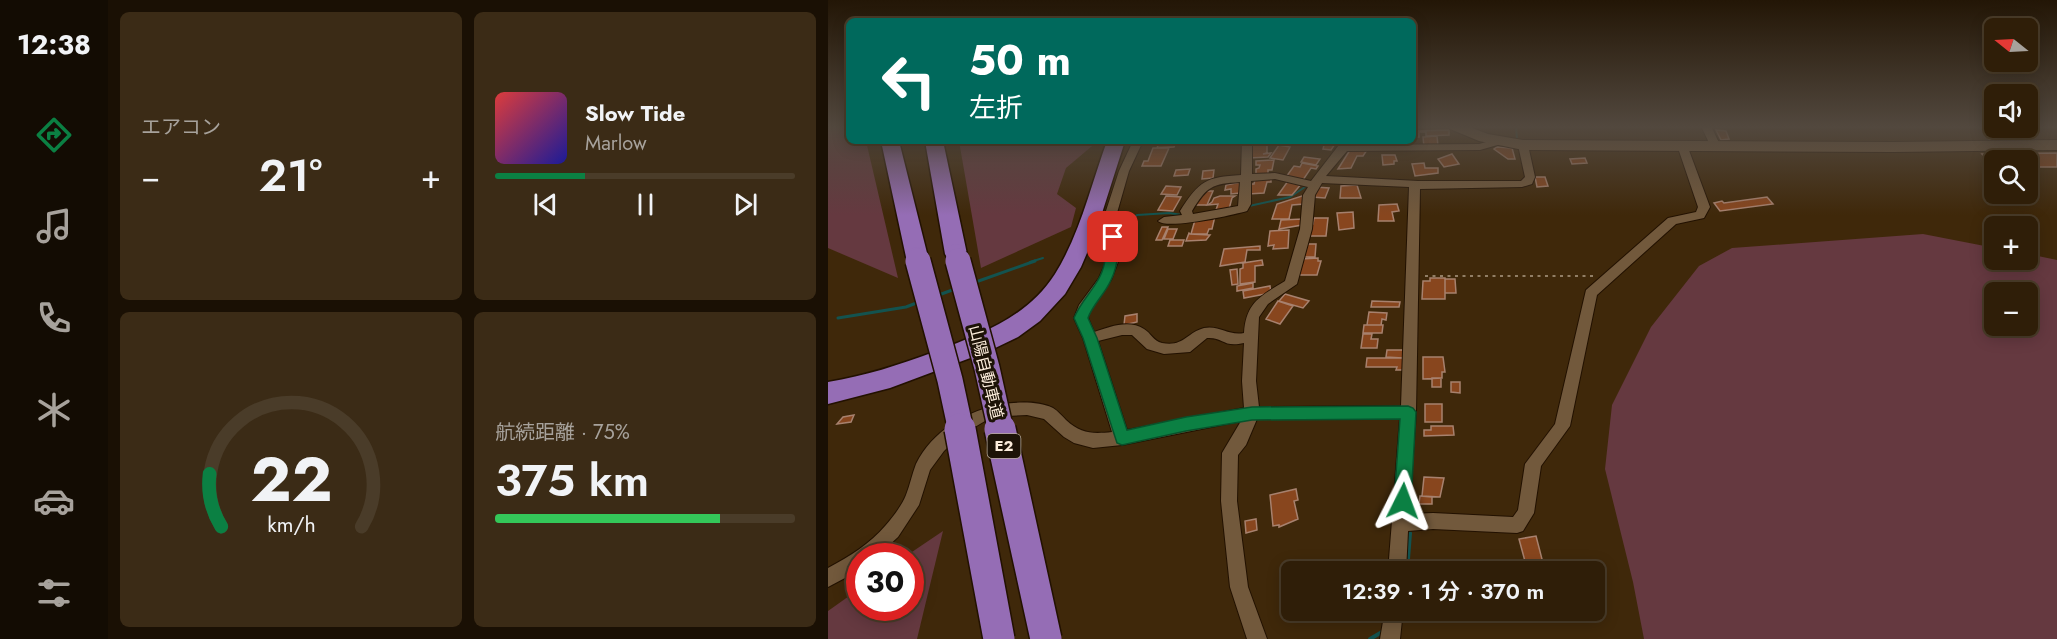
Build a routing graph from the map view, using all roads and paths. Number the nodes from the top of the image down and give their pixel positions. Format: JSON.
{"nodes":[{"id":1,"x":893,"y":156,"type":"edge"},
{"id":2,"x":937,"y":156,"type":"edge"},
{"id":3,"x":1111,"y":156,"type":"edge"},
{"id":4,"x":1131,"y":156,"type":"edge"},
{"id":5,"x":1247,"y":156,"type":"edge"},
{"id":6,"x":1337,"y":156,"type":"edge"},
{"id":7,"x":1525,"y":156,"type":"edge"},
{"id":8,"x":1686,"y":156,"type":"edge"},
{"id":9,"x":1246,"y":178,"type":"junction"},
{"id":10,"x":1316,"y":182,"type":"junction"},
{"id":11,"x":1418,"y":184,"type":"junction"},
{"id":12,"x":1189,"y":219,"type":"junction"},
{"id":13,"x":1164,"y":221,"type":"dead end"},
{"id":14,"x":1413,"y":276,"type":"junction"},
{"id":15,"x":1608,"y":276,"type":"junction"},
{"id":16,"x":1249,"y":337,"type":"junction"},
{"id":17,"x":1090,"y":338,"type":"junction"},
{"id":18,"x":828,"y":393,"type":"edge"},
{"id":19,"x":1408,"y":412,"type":"junction"},
{"id":20,"x":1252,"y":413,"type":"junction"},
{"id":21,"x":1122,"y":438,"type":"junction"},
{"id":22,"x":1401,"y":523,"type":"junction"},
{"id":23,"x":879,"y":543,"type":"edge"},
{"id":24,"x":1399,"y":561,"type":"edge"},
{"id":25,"x":846,"y":568,"type":"edge"},
{"id":26,"x":828,"y":578,"type":"edge"},
{"id":27,"x":1392,"y":621,"type":"edge"},
{"id":28,"x":999,"y":639,"type":"edge"},
{"id":29,"x":1046,"y":639,"type":"edge"},
{"id":30,"x":1257,"y":639,"type":"edge"},
{"id":31,"x":1390,"y":639,"type":"edge"}],
"edges":[{"from":1,"to":28,"type":"highway","number":"E2","bridge":true},
{"from":2,"to":29,"type":"highway","name":"山陽自動車道","number":"E2","bridge":true},
{"from":3,"to":18,"type":"highway"},
{"from":4,"to":17,"type":"street"},
{"from":5,"to":9,"type":"street"},
{"from":6,"to":10,"type":"street"},
{"from":7,"to":11,"type":"street"},
{"from":8,"to":15,"type":"street"},
{"from":9,"to":10,"type":"street"},
{"from":9,"to":12,"type":"street"},
{"from":9,"to":12,"type":"street"},
{"from":10,"to":11,"type":"street"},
{"from":10,"to":16,"type":"street"},
{"from":11,"to":14,"type":"street"},
{"from":12,"to":13,"type":"street"},
{"from":14,"to":15,"type":"path"},
{"from":14,"to":19,"type":"street"},
{"from":15,"to":22,"type":"street"},
{"from":16,"to":17,"type":"street"},
{"from":16,"to":20,"type":"street"},
{"from":17,"to":21,"type":"street"},
{"from":19,"to":20,"type":"street"},
{"from":19,"to":22,"type":"street"},
{"from":20,"to":21,"type":"street"},
{"from":20,"to":30,"type":"street"},
{"from":21,"to":23,"type":"street"},
{"from":22,"to":24,"type":"street"},
{"from":25,"to":26,"type":"street"},
{"from":27,"to":31,"type":"street"}]}
